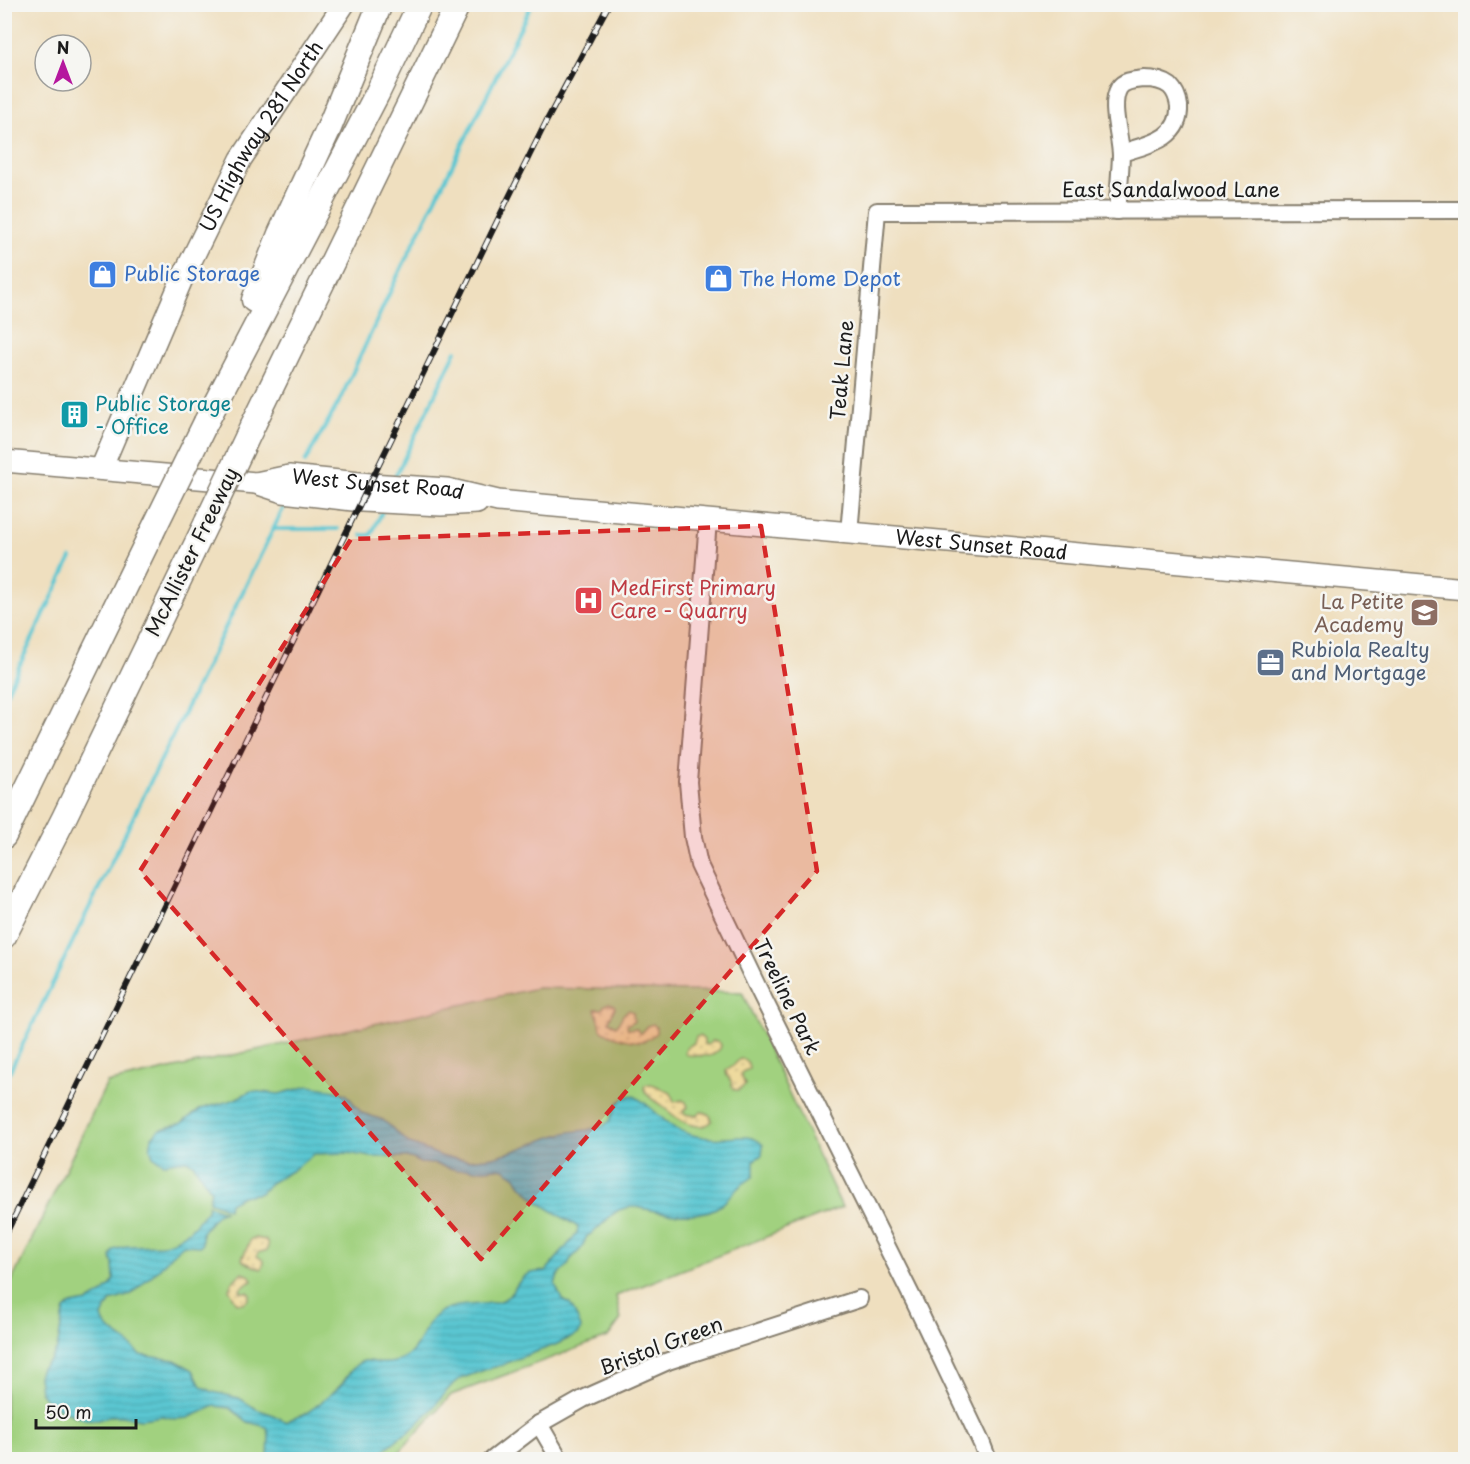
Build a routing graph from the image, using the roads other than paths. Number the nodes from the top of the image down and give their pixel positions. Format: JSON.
{"nodes":[{"id":1,"x":344,"y":4,"type":"edge"},
{"id":2,"x":380,"y":4,"type":"edge"},
{"id":3,"x":410,"y":4,"type":"edge"},
{"id":4,"x":420,"y":4,"type":"edge"},
{"id":5,"x":458,"y":4,"type":"edge"},
{"id":6,"x":376,"y":94,"type":"junction"},
{"id":7,"x":1121,"y":153,"type":"junction"},
{"id":8,"x":1466,"y":210,"type":"edge"},
{"id":9,"x":877,"y":211,"type":"joint"},
{"id":10,"x":1117,"y":211,"type":"junction"},
{"id":11,"x":206,"y":422,"type":"junction"},
{"id":12,"x":4,"y":461,"type":"edge"},
{"id":13,"x":101,"y":469,"type":"junction"},
{"id":14,"x":708,"y":520,"type":"junction"},
{"id":15,"x":849,"y":533,"type":"junction"},
{"id":16,"x":1466,"y":589,"type":"edge"},
{"id":17,"x":4,"y":836,"type":"edge"},
{"id":18,"x":4,"y":936,"type":"edge"},
{"id":19,"x":859,"y":1299,"type":"dead end"},
{"id":20,"x":539,"y":1424,"type":"junction"},
{"id":21,"x":492,"y":1460,"type":"edge"},
{"id":22,"x":560,"y":1460,"type":"edge"},
{"id":23,"x":988,"y":1460,"type":"edge"}],
"edges":[{"from":1,"to":13,"type":"main road","name":"US Highway 281 North"},
{"from":2,"to":11,"type":"highway"},
{"from":3,"to":6,"type":"highway"},
{"from":4,"to":6,"type":"highway"},
{"from":5,"to":18,"type":"highway","name":"McAllister Freeway","bridge":true},
{"from":6,"to":11,"type":"highway"},
{"from":7,"to":7,"type":"street"},
{"from":7,"to":10,"type":"street"},
{"from":8,"to":10,"type":"street","name":"East Sandalwood Lane"},
{"from":9,"to":10,"type":"street","name":"East Sandalwood Lane"},
{"from":9,"to":15,"type":"street","name":"Teak Lane"},
{"from":11,"to":17,"type":"highway","bridge":true},
{"from":12,"to":13,"type":"main road","name":"West Sunset Road"},
{"from":13,"to":14,"type":"main road","name":"West Sunset Road"},
{"from":14,"to":15,"type":"main road","name":"West Sunset Road"},
{"from":14,"to":23,"type":"street","name":"Treeline Park"},
{"from":15,"to":16,"type":"main road","name":"West Sunset Road"},
{"from":19,"to":20,"type":"street","name":"Bristol Green"},
{"from":20,"to":21,"type":"street","name":"Bristol Green"},
{"from":20,"to":22,"type":"street"}]}
